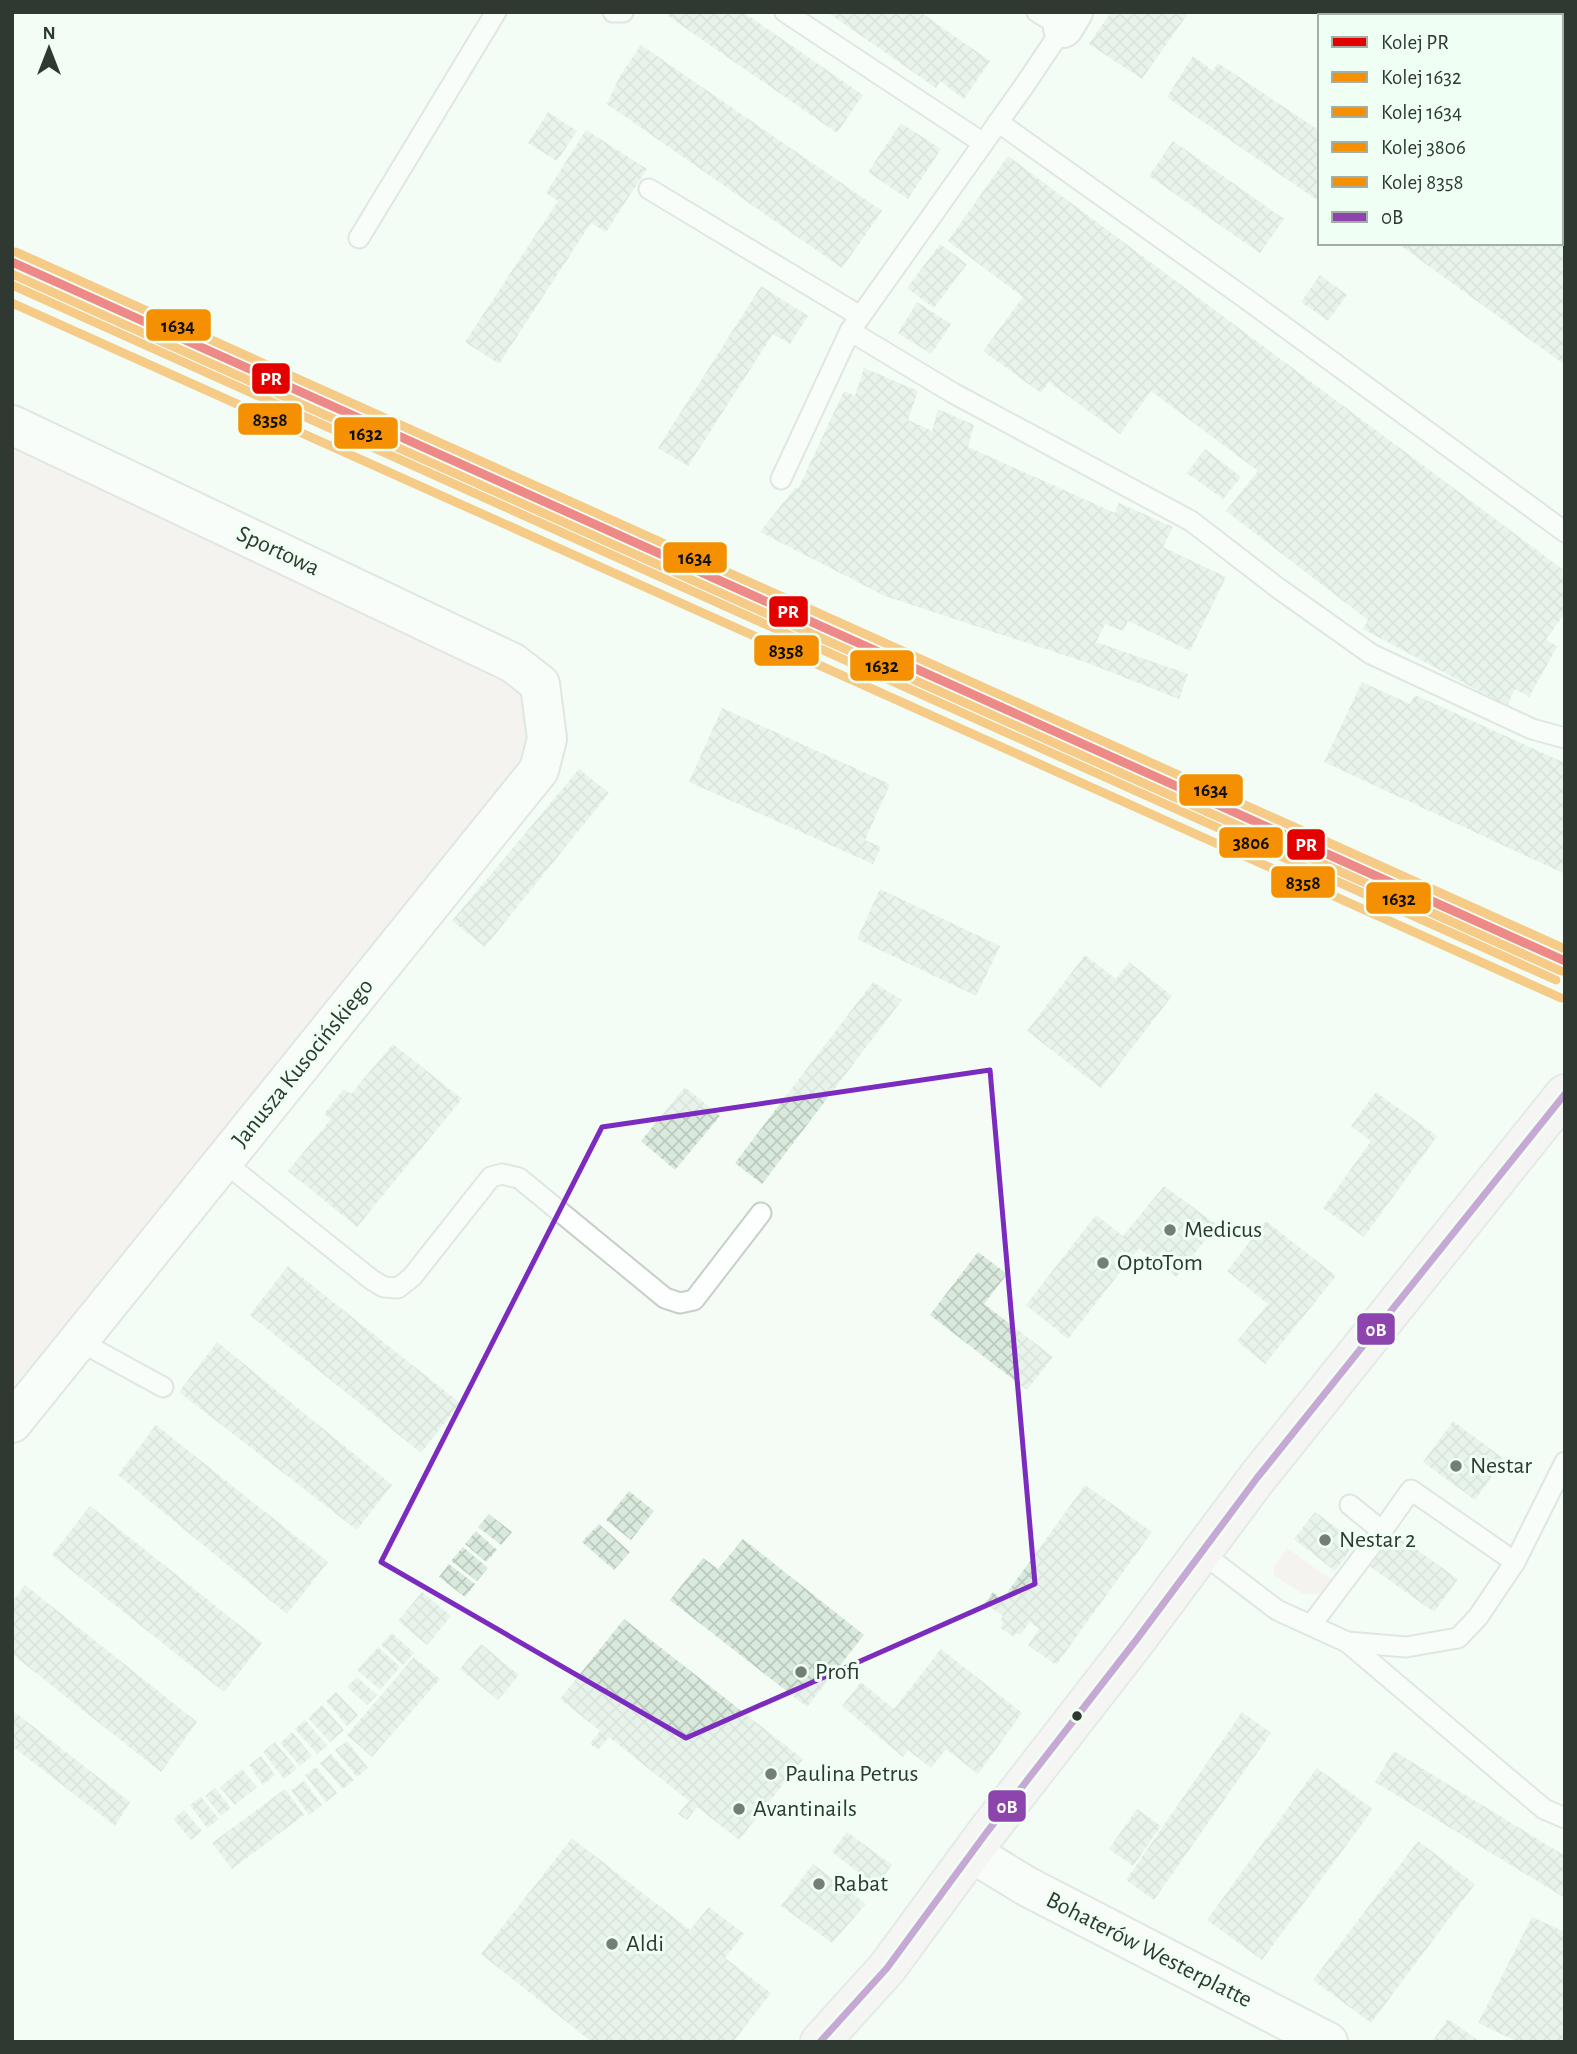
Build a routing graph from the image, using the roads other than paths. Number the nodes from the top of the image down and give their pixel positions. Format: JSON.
{"nodes":[{"id":1,"x":496,"y":12,"type":"edge"},
{"id":2,"x":613,"y":12,"type":"edge"},
{"id":3,"x":623,"y":12,"type":"edge"},
{"id":4,"x":785,"y":12,"type":"edge"},
{"id":5,"x":1058,"y":17,"type":"edge"},
{"id":6,"x":998,"y":122,"type":"junction"},
{"id":7,"x":983,"y":143,"type":"junction"},
{"id":8,"x":649,"y":189,"type":"dead end"},
{"id":9,"x":359,"y":238,"type":"dead end"},
{"id":10,"x":855,"y":324,"type":"junction"},
{"id":11,"x":12,"y":425,"type":"edge"},
{"id":12,"x":780,"y":479,"type":"dead end"},
{"id":13,"x":1565,"y":532,"type":"edge"},
{"id":14,"x":540,"y":684,"type":"joint"},
{"id":15,"x":1565,"y":738,"type":"edge"},
{"id":16,"x":1565,"y":1094,"type":"edge"},
{"id":17,"x":224,"y":1162,"type":"junction"},
{"id":18,"x":761,"y":1213,"type":"dead end"},
{"id":19,"x":79,"y":1341,"type":"junction"},
{"id":20,"x":163,"y":1387,"type":"dead end"},
{"id":21,"x":12,"y":1423,"type":"edge"},
{"id":22,"x":1565,"y":1462,"type":"edge"},
{"id":23,"x":1350,"y":1506,"type":"dead end"},
{"id":24,"x":1382,"y":1531,"type":"junction"},
{"id":25,"x":1201,"y":1552,"type":"junction"},
{"id":26,"x":1516,"y":1562,"type":"junction"},
{"id":27,"x":1311,"y":1625,"type":"junction"},
{"id":28,"x":1347,"y":1642,"type":"junction"},
{"id":29,"x":1565,"y":1818,"type":"edge"},
{"id":30,"x":972,"y":1853,"type":"junction"},
{"id":31,"x":887,"y":1968,"type":"junction"},
{"id":32,"x":820,"y":2042,"type":"edge"},
{"id":33,"x":844,"y":2042,"type":"edge"},
{"id":34,"x":1328,"y":2042,"type":"edge"}],
"edges":[{"from":1,"to":9,"type":"lane"},
{"from":2,"to":3,"type":"lane"},
{"from":4,"to":7,"type":"lane"},
{"from":5,"to":6,"type":"lane"},
{"from":6,"to":7,"type":"lane"},
{"from":6,"to":13,"type":"lane"},
{"from":7,"to":10,"type":"lane"},
{"from":8,"to":10,"type":"lane"},
{"from":10,"to":12,"type":"lane"},
{"from":10,"to":15,"type":"lane"},
{"from":11,"to":14,"type":"street","name":"Sportowa"},
{"from":14,"to":17,"type":"street","name":"Janusza Kusocińskiego"},
{"from":16,"to":25,"type":"main road"},
{"from":17,"to":18,"type":"lane"},
{"from":17,"to":19,"type":"street","name":"Janusza Kusocińskiego"},
{"from":19,"to":20,"type":"lane"},
{"from":19,"to":21,"type":"street","name":"Janusza Kusocińskiego"},
{"from":22,"to":26,"type":"lane"},
{"from":23,"to":24,"type":"lane"},
{"from":24,"to":26,"type":"lane"},
{"from":24,"to":27,"type":"lane"},
{"from":25,"to":27,"type":"lane"},
{"from":25,"to":30,"type":"main road"},
{"from":26,"to":28,"type":"lane"},
{"from":27,"to":28,"type":"lane"},
{"from":28,"to":29,"type":"lane"},
{"from":30,"to":31,"type":"main road"},
{"from":30,"to":34,"type":"street","name":"Bohaterów Westerplatte"},
{"from":31,"to":32,"type":"main road"},
{"from":31,"to":33,"type":"main road"}]}
